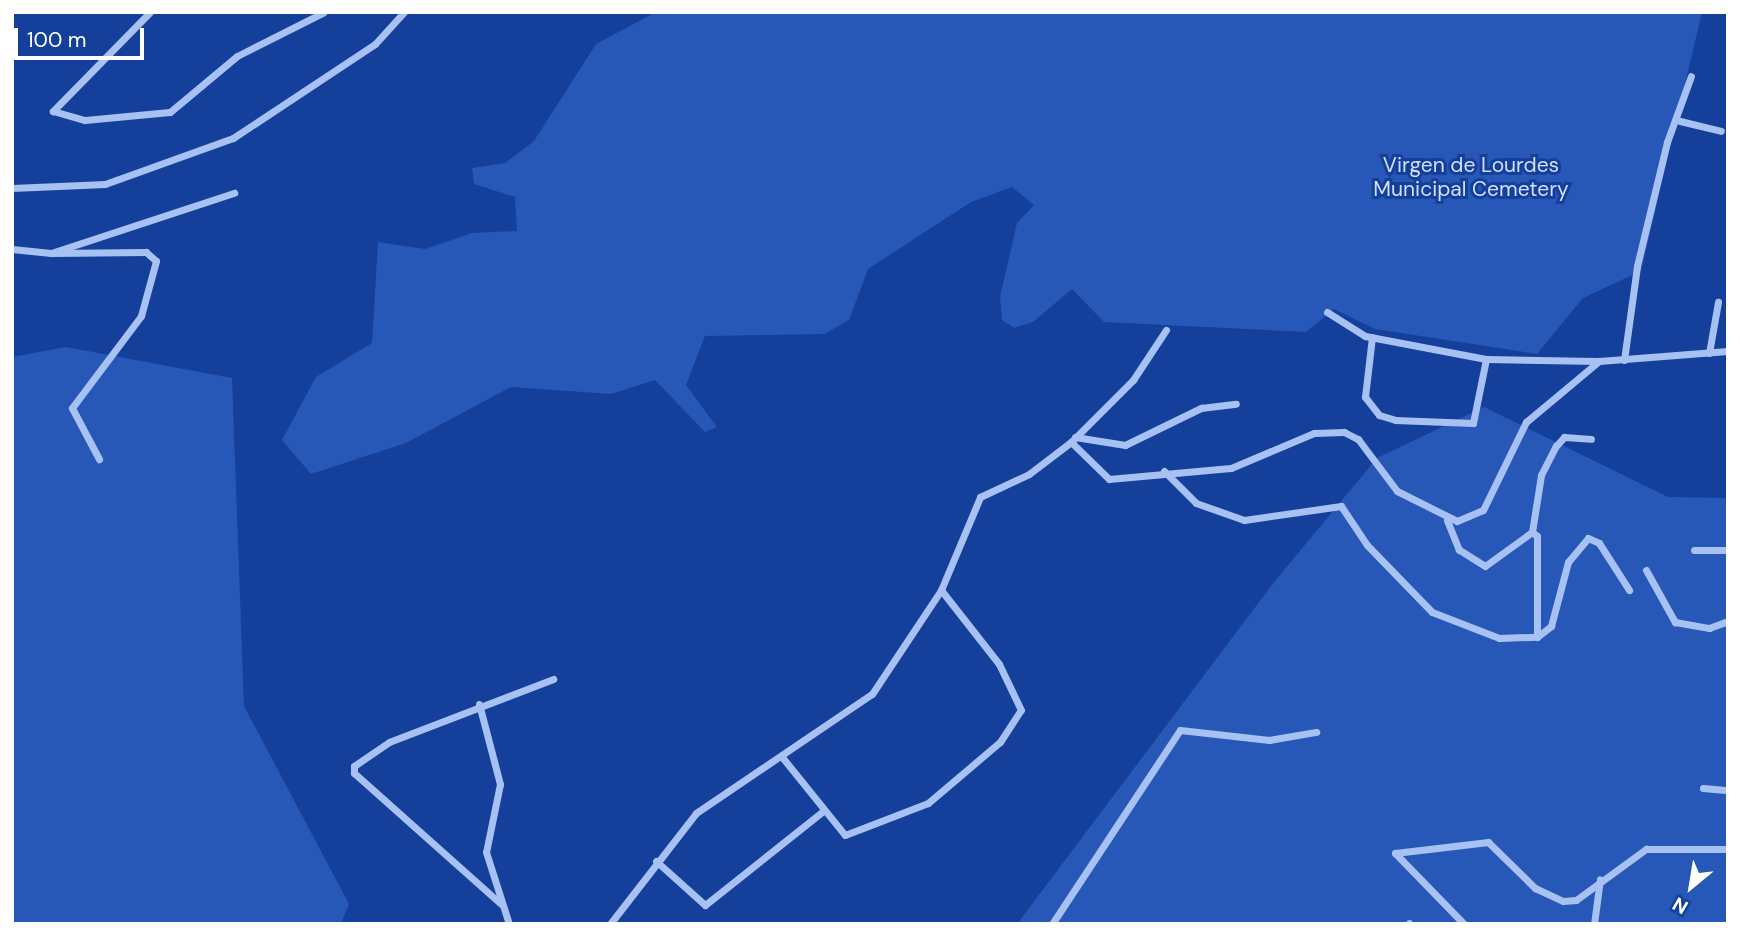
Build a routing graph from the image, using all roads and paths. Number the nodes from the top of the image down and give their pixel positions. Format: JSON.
{"nodes":[{"id":1,"x":150,"y":12,"type":"edge"},
{"id":2,"x":324,"y":12,"type":"edge"},
{"id":3,"x":404,"y":12,"type":"edge"},
{"id":4,"x":1692,"y":75,"type":"dead end"},
{"id":5,"x":1680,"y":121,"type":"junction"},
{"id":6,"x":1721,"y":131,"type":"dead end"},
{"id":7,"x":12,"y":188,"type":"edge"},
{"id":8,"x":234,"y":193,"type":"dead end"},
{"id":9,"x":12,"y":249,"type":"edge"},
{"id":10,"x":51,"y":253,"type":"junction"},
{"id":11,"x":1718,"y":302,"type":"dead end"},
{"id":12,"x":1327,"y":312,"type":"dead end"},
{"id":13,"x":1166,"y":330,"type":"dead end"},
{"id":14,"x":1372,"y":337,"type":"junction"},
{"id":15,"x":1728,"y":351,"type":"edge"},
{"id":16,"x":1709,"y":353,"type":"junction"},
{"id":17,"x":1486,"y":359,"type":"junction"},
{"id":18,"x":1624,"y":360,"type":"junction"},
{"id":19,"x":1599,"y":361,"type":"junction"},
{"id":20,"x":1236,"y":404,"type":"dead end"},
{"id":21,"x":1591,"y":439,"type":"dead end"},
{"id":22,"x":1073,"y":440,"type":"junction"},
{"id":23,"x":99,"y":459,"type":"dead end"},
{"id":24,"x":1164,"y":471,"type":"junction"},
{"id":25,"x":1447,"y":520,"type":"junction"},
{"id":26,"x":1532,"y":532,"type":"junction"},
{"id":27,"x":1694,"y":550,"type":"dead end"},
{"id":28,"x":1728,"y":550,"type":"edge"},
{"id":29,"x":1646,"y":570,"type":"dead end"},
{"id":30,"x":941,"y":590,"type":"junction"},
{"id":31,"x":1629,"y":590,"type":"dead end"},
{"id":32,"x":1728,"y":621,"type":"edge"},
{"id":33,"x":1537,"y":637,"type":"junction"},
{"id":34,"x":553,"y":679,"type":"dead end"},
{"id":35,"x":479,"y":704,"type":"junction"},
{"id":36,"x":1316,"y":732,"type":"dead end"},
{"id":37,"x":782,"y":757,"type":"junction"},
{"id":38,"x":1703,"y":788,"type":"dead end"},
{"id":39,"x":1728,"y":790,"type":"edge"},
{"id":40,"x":822,"y":812,"type":"junction"},
{"id":41,"x":1728,"y":849,"type":"edge"},
{"id":42,"x":656,"y":861,"type":"junction"},
{"id":43,"x":1600,"y":878,"type":"junction"},
{"id":44,"x":501,"y":904,"type":"junction"},
{"id":45,"x":509,"y":924,"type":"edge"},
{"id":46,"x":610,"y":924,"type":"edge"},
{"id":47,"x":1052,"y":924,"type":"edge"},
{"id":48,"x":1464,"y":924,"type":"edge"},
{"id":49,"x":1594,"y":924,"type":"edge"}],
"edges":[{"from":1,"to":2,"type":"street"},
{"from":3,"to":7,"type":"street"},
{"from":4,"to":5,"type":"street"},
{"from":5,"to":6,"type":"street"},
{"from":5,"to":18,"type":"street"},
{"from":8,"to":10,"type":"street"},
{"from":9,"to":10,"type":"street"},
{"from":10,"to":23,"type":"street"},
{"from":11,"to":16,"type":"street"},
{"from":12,"to":14,"type":"street"},
{"from":13,"to":22,"type":"street"},
{"from":14,"to":17,"type":"street"},
{"from":14,"to":17,"type":"street"},
{"from":15,"to":16,"type":"street"},
{"from":16,"to":18,"type":"street"},
{"from":17,"to":19,"type":"street"},
{"from":18,"to":19,"type":"street"},
{"from":19,"to":25,"type":"street"},
{"from":20,"to":22,"type":"street"},
{"from":21,"to":26,"type":"street"},
{"from":22,"to":24,"type":"street"},
{"from":22,"to":30,"type":"street"},
{"from":24,"to":25,"type":"street"},
{"from":24,"to":33,"type":"street"},
{"from":25,"to":26,"type":"street"},
{"from":26,"to":33,"type":"street"},
{"from":27,"to":28,"type":"street"},
{"from":29,"to":32,"type":"street"},
{"from":30,"to":37,"type":"street"},
{"from":30,"to":40,"type":"street"},
{"from":31,"to":33,"type":"street"},
{"from":34,"to":35,"type":"street"},
{"from":35,"to":44,"type":"street"},
{"from":35,"to":44,"type":"street"},
{"from":36,"to":47,"type":"street"},
{"from":37,"to":40,"type":"street"},
{"from":37,"to":42,"type":"street"},
{"from":38,"to":39,"type":"street"},
{"from":40,"to":42,"type":"street"},
{"from":41,"to":43,"type":"street"},
{"from":42,"to":46,"type":"street"},
{"from":43,"to":48,"type":"street"},
{"from":43,"to":49,"type":"street"},
{"from":44,"to":45,"type":"street"}]}
